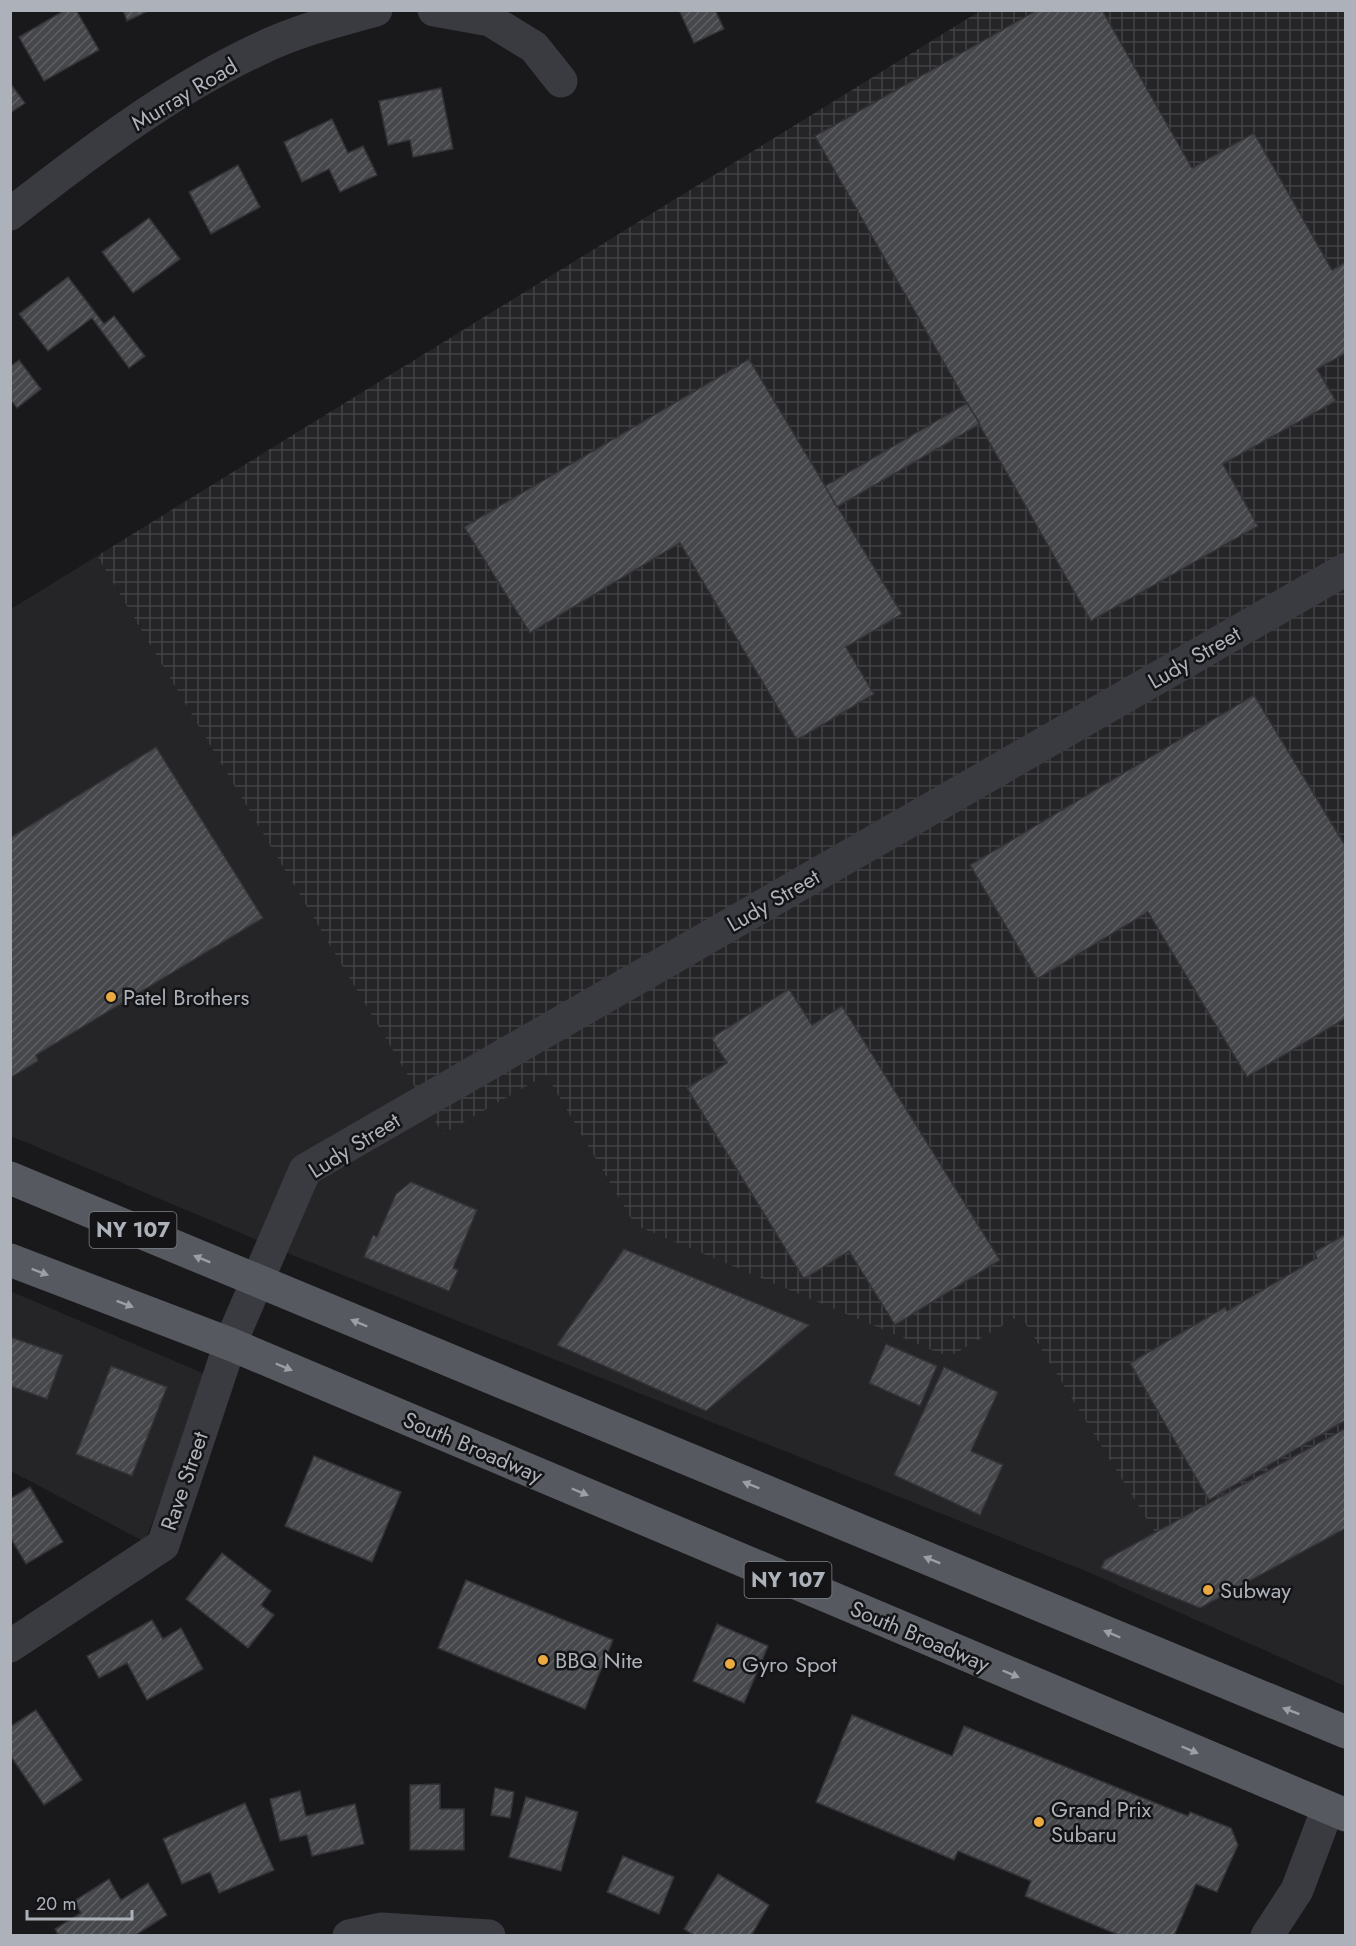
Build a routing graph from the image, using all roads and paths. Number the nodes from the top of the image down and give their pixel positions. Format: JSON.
{"nodes":[{"id":1,"x":376,"y":10,"type":"edge"},
{"id":2,"x":434,"y":10,"type":"edge"},
{"id":3,"x":561,"y":81,"type":"dead end"},
{"id":4,"x":10,"y":213,"type":"edge"},
{"id":5,"x":1346,"y":569,"type":"edge"},
{"id":6,"x":10,"y":1178,"type":"edge"},
{"id":7,"x":10,"y":1260,"type":"edge"},
{"id":8,"x":256,"y":1280,"type":"junction"},
{"id":9,"x":230,"y":1344,"type":"junction"},
{"id":10,"x":10,"y":1646,"type":"edge"},
{"id":11,"x":1346,"y":1732,"type":"edge"},
{"id":12,"x":1336,"y":1811,"type":"edge"},
{"id":13,"x":349,"y":1935,"type":"edge"},
{"id":14,"x":489,"y":1935,"type":"edge"},
{"id":15,"x":1267,"y":1935,"type":"edge"}],
"edges":[{"from":1,"to":4,"type":"street","name":"Murray Road"},
{"from":2,"to":3,"type":"street"},
{"from":5,"to":8,"type":"street","name":"Ludy Street"},
{"from":8,"to":6,"type":"main road","number":"NY 107","one_way":true},
{"from":7,"to":9,"type":"main road","number":"NY 107","one_way":true},
{"from":8,"to":9,"type":"street","name":"Rave Street"},
{"from":11,"to":8,"type":"main road","number":"NY 107","one_way":true},
{"from":9,"to":10,"type":"street","name":"Rave Street"},
{"from":9,"to":12,"type":"main road","name":"South Broadway","number":"NY 107","one_way":true},
{"from":12,"to":15,"type":"street"},
{"from":13,"to":14,"type":"street"}]}
